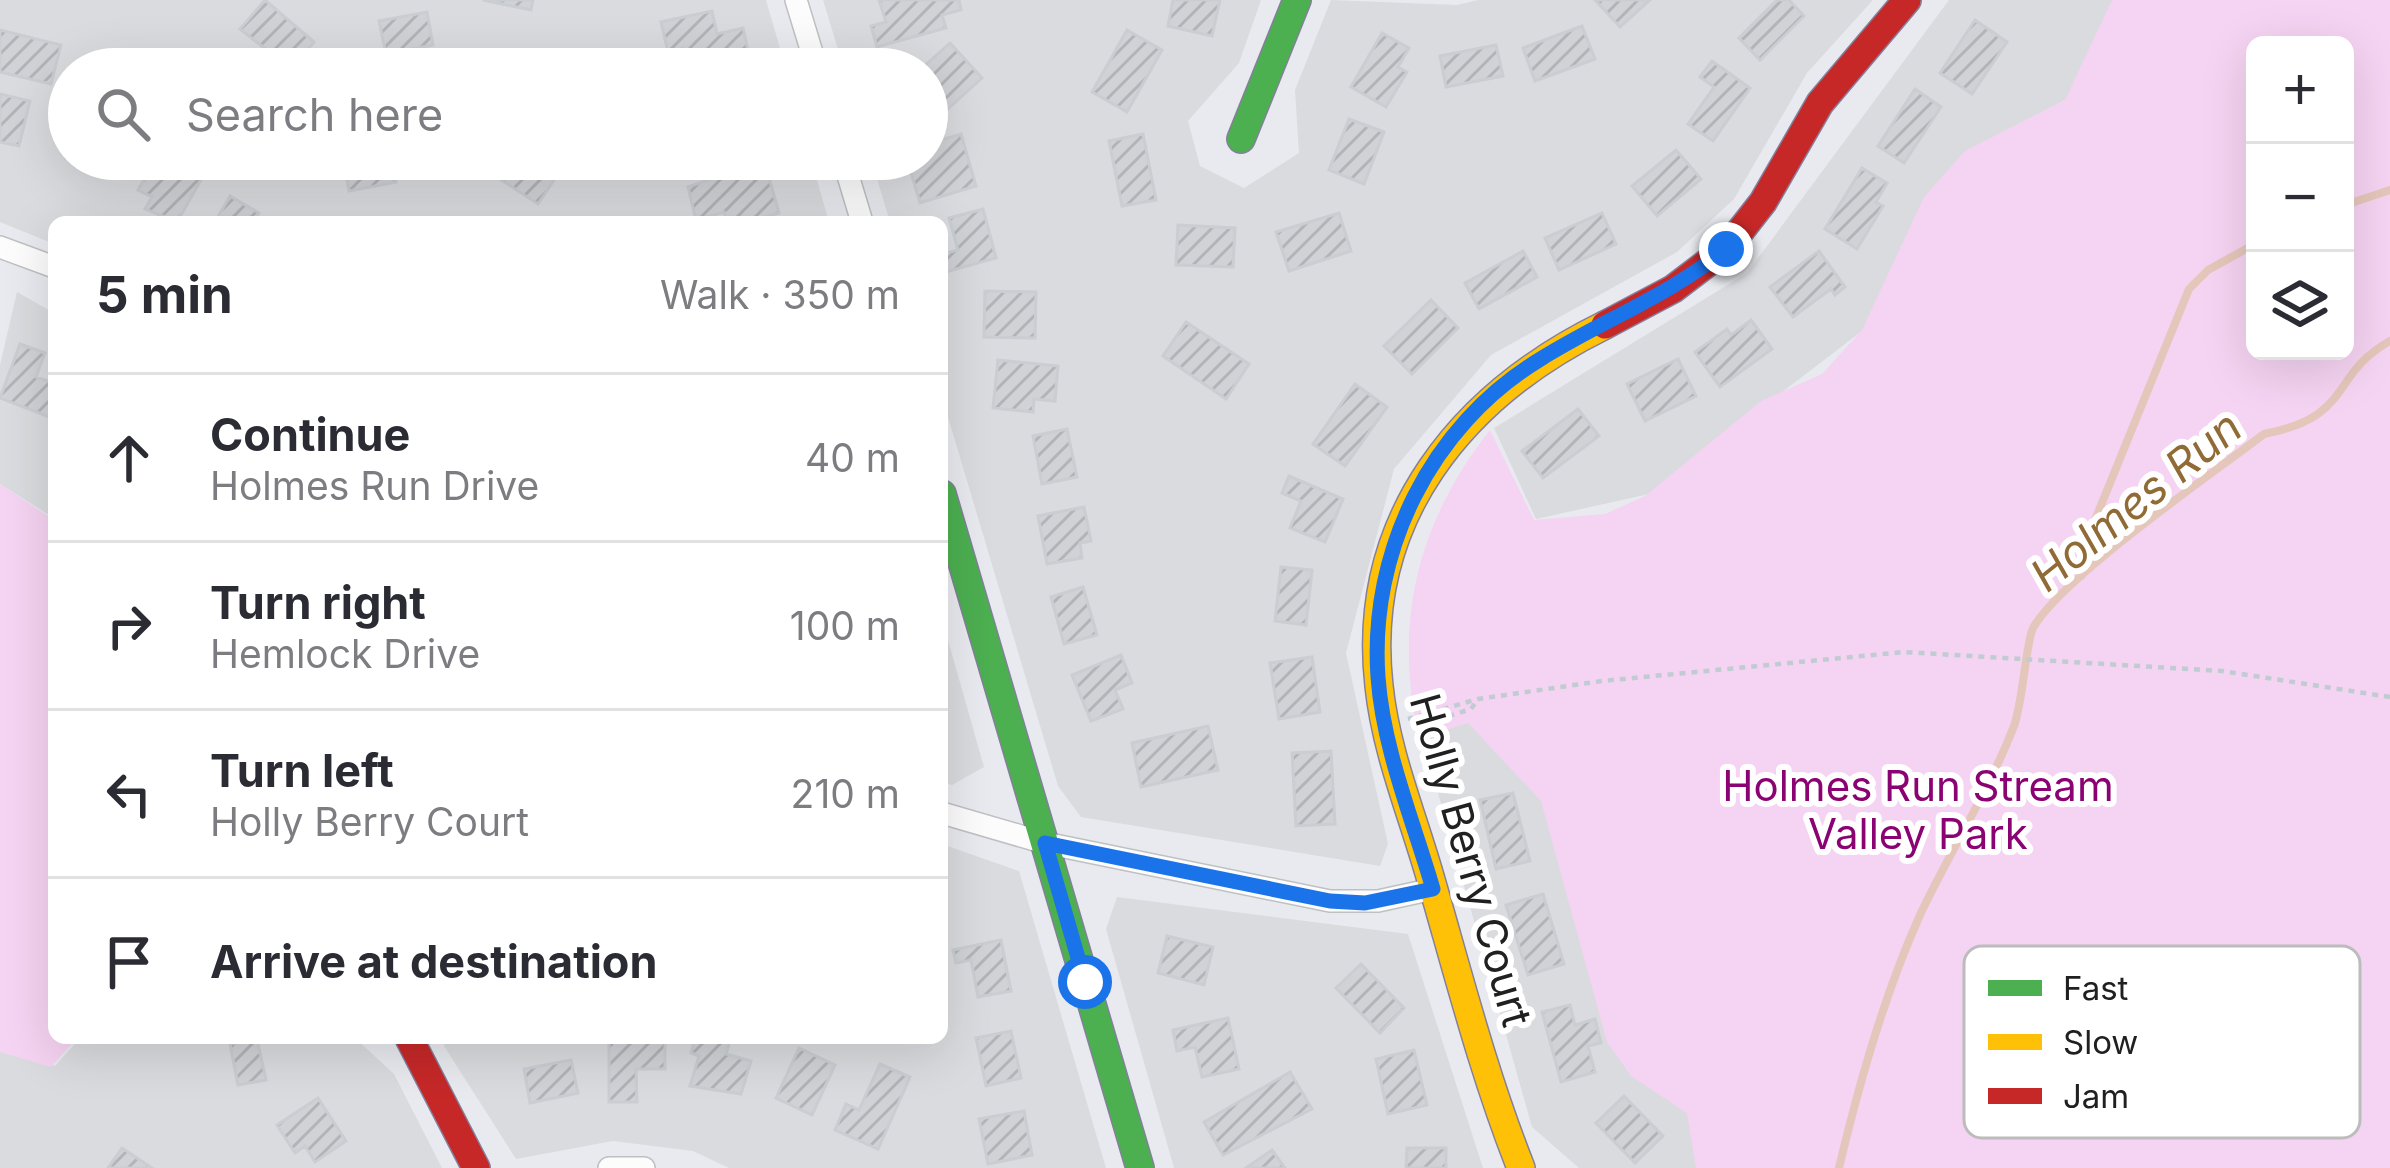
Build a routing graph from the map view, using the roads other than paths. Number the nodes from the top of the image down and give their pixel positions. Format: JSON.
{"nodes":[{"id":1,"x":796,"y":0,"type":"edge"},
{"id":2,"x":1297,"y":0,"type":"edge"},
{"id":3,"x":1906,"y":0,"type":"edge"},
{"id":4,"x":811,"y":48,"type":"edge"},
{"id":5,"x":1241,"y":139,"type":"dead end"},
{"id":6,"x":849,"y":180,"type":"edge"},
{"id":7,"x":860,"y":216,"type":"edge"},
{"id":8,"x":0,"y":247,"type":"edge"},
{"id":9,"x":48,"y":265,"type":"edge"},
{"id":10,"x":948,"y":514,"type":"edge"},
{"id":11,"x":948,"y":815,"type":"edge"},
{"id":12,"x":1045,"y":843,"type":"junction"},
{"id":13,"x":1433,"y":889,"type":"junction"},
{"id":14,"x":412,"y":1044,"type":"edge"},
{"id":15,"x":476,"y":1168,"type":"edge"},
{"id":16,"x":609,"y":1168,"type":"edge"},
{"id":17,"x":644,"y":1168,"type":"edge"},
{"id":18,"x":1140,"y":1168,"type":"edge"},
{"id":19,"x":1521,"y":1168,"type":"edge"}],
"edges":[{"from":1,"to":4,"type":"street"},
{"from":2,"to":5,"type":"street"},
{"from":3,"to":13,"type":"street","name":"Holly Berry Court"},
{"from":6,"to":7,"type":"street"},
{"from":8,"to":9,"type":"street"},
{"from":10,"to":12,"type":"street"},
{"from":11,"to":12,"type":"street"},
{"from":12,"to":13,"type":"street"},
{"from":12,"to":18,"type":"street"},
{"from":13,"to":19,"type":"street","name":"Holly Berry Court"},
{"from":14,"to":15,"type":"street"},
{"from":16,"to":17,"type":"street"}]}
